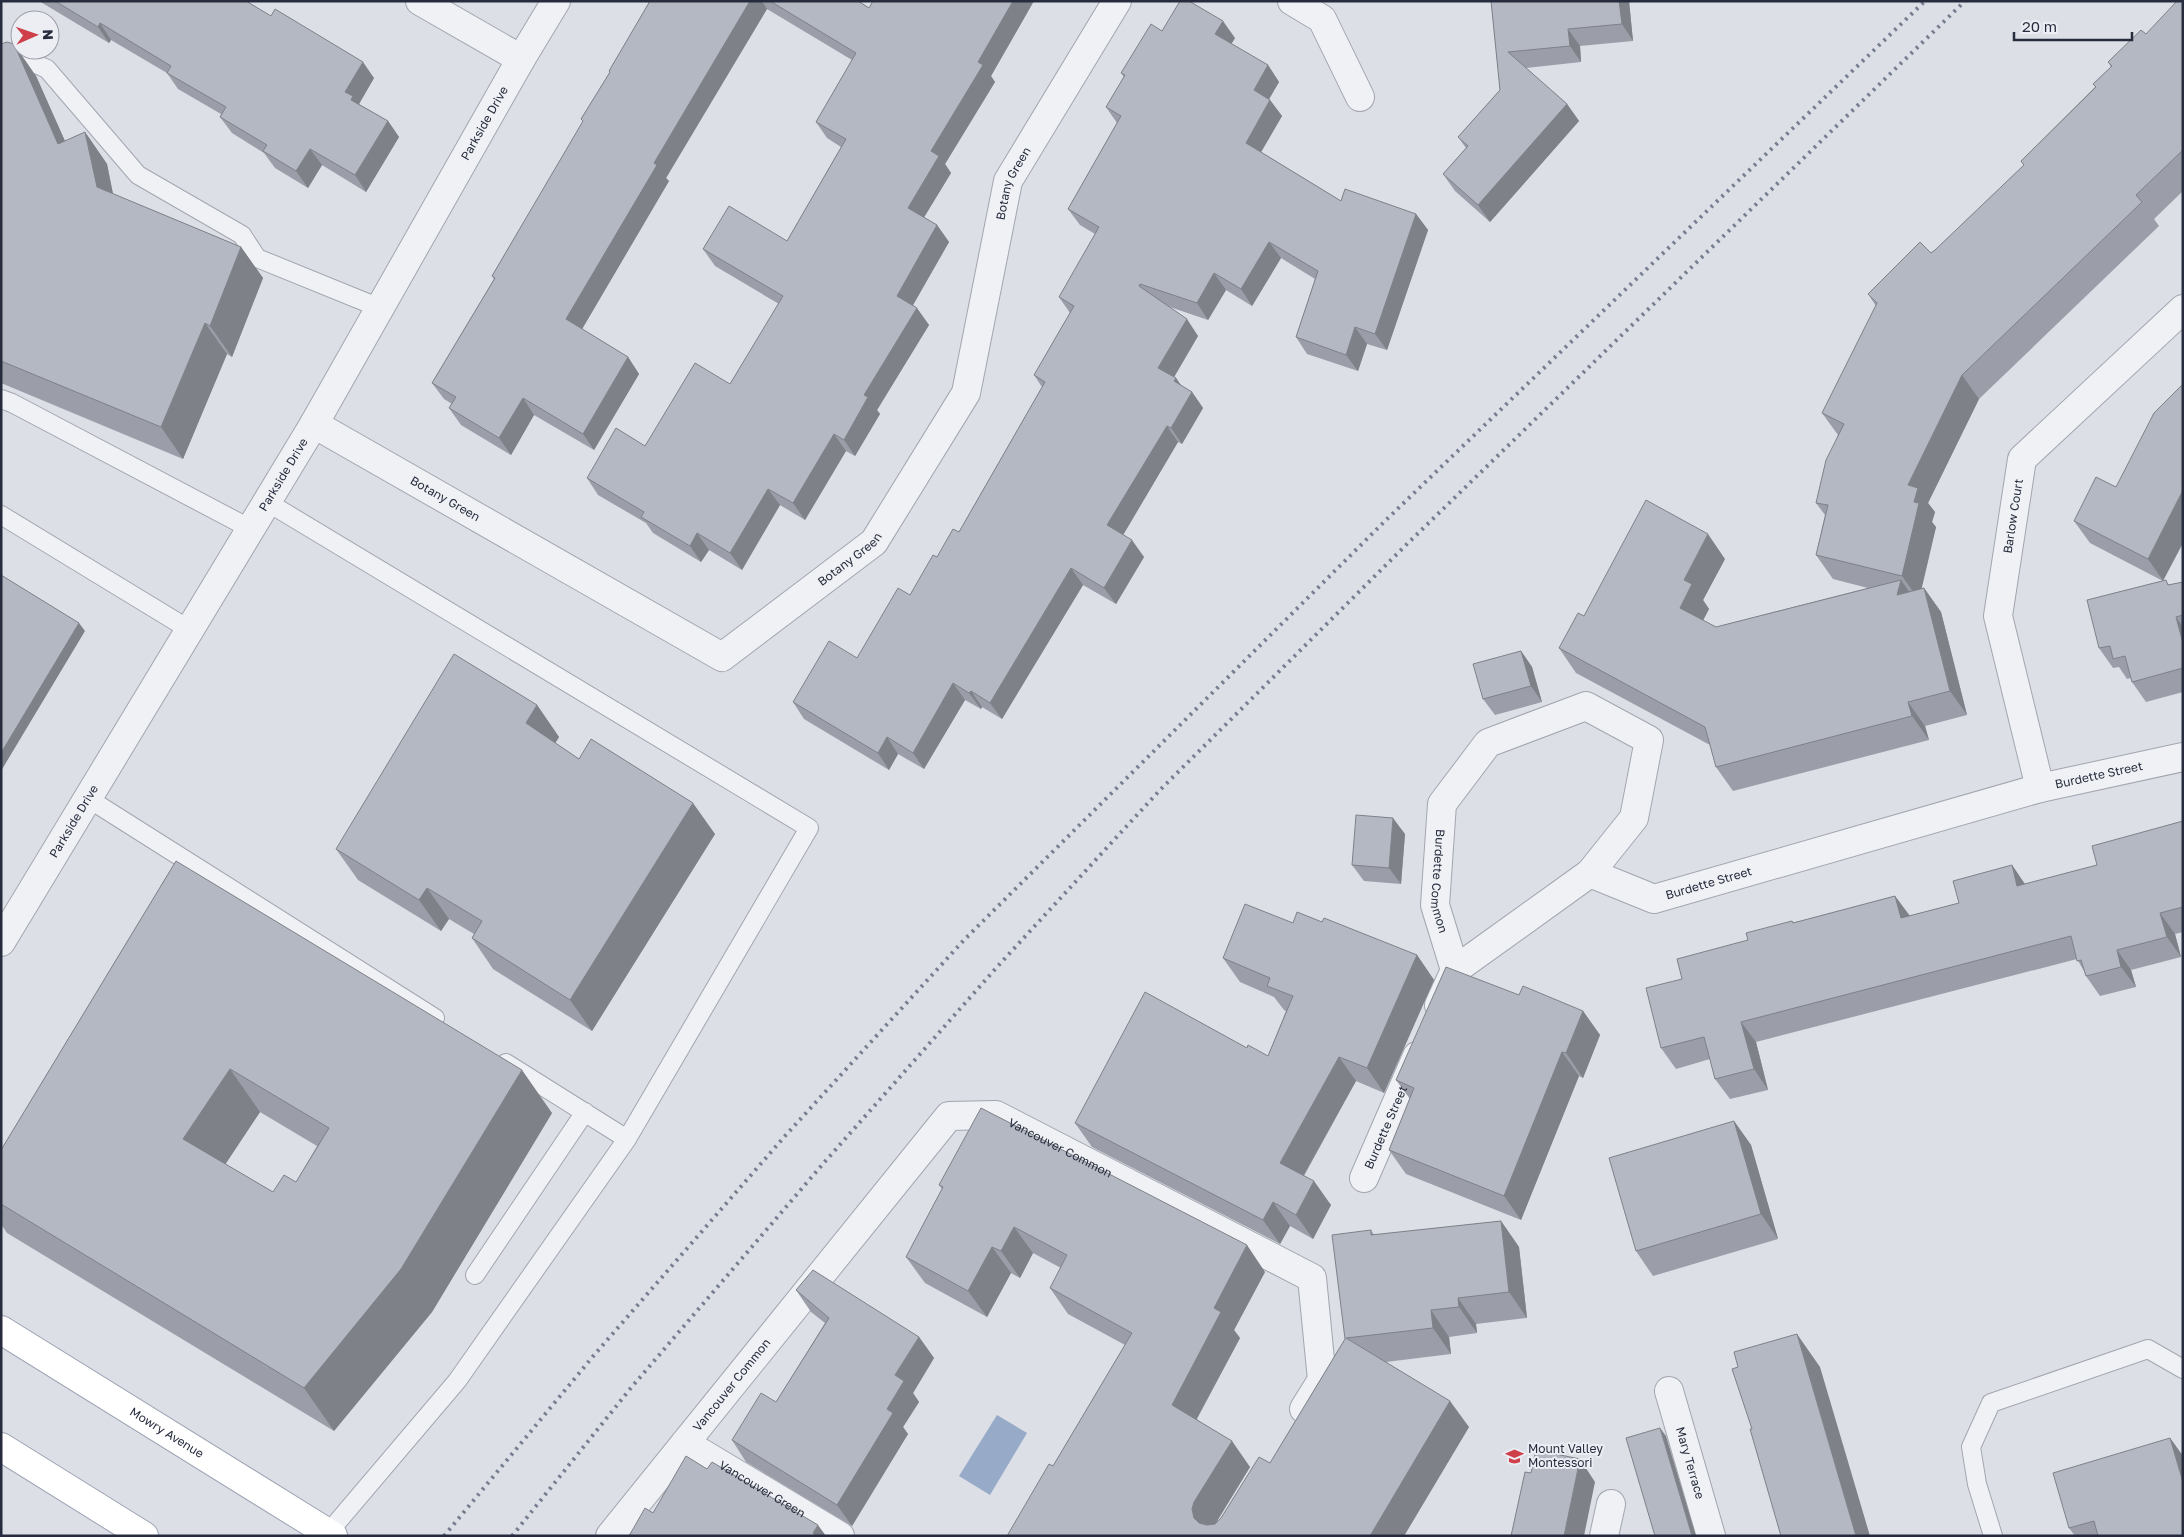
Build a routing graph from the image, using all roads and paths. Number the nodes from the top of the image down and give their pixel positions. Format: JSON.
{"nodes":[{"id":1,"x":420,"y":1,"type":"edge"},
{"id":2,"x":556,"y":1,"type":"edge"},
{"id":3,"x":1117,"y":1,"type":"edge"},
{"id":4,"x":1292,"y":1,"type":"edge"},
{"id":5,"x":521,"y":59,"type":"junction"},
{"id":6,"x":1,"y":69,"type":"edge"},
{"id":7,"x":1360,"y":98,"type":"dead end"},
{"id":8,"x":380,"y":308,"type":"junction"},
{"id":9,"x":2183,"y":309,"type":"edge"},
{"id":10,"x":1,"y":399,"type":"edge"},
{"id":11,"x":314,"y":424,"type":"junction"},
{"id":12,"x":267,"y":502,"type":"junction"},
{"id":13,"x":1,"y":515,"type":"edge"},
{"id":14,"x":251,"y":529,"type":"junction"},
{"id":15,"x":190,"y":630,"type":"junction"},
{"id":16,"x":2183,"y":757,"type":"edge"},
{"id":17,"x":2040,"y":788,"type":"junction"},
{"id":18,"x":89,"y":799,"type":"junction"},
{"id":19,"x":193,"y":865,"type":"junction"},
{"id":20,"x":1590,"y":873,"type":"junction"},
{"id":21,"x":183,"y":882,"type":"edge"},
{"id":22,"x":1,"y":942,"type":"edge"},
{"id":23,"x":1455,"y":970,"type":"junction"},
{"id":24,"x":448,"y":1026,"type":"edge"},
{"id":25,"x":488,"y":1052,"type":"edge"},
{"id":26,"x":585,"y":1112,"type":"junction"},
{"id":27,"x":627,"y":1139,"type":"junction"},
{"id":28,"x":1364,"y":1178,"type":"dead end"},
{"id":29,"x":475,"y":1275,"type":"dead end"},
{"id":30,"x":1,"y":1330,"type":"edge"},
{"id":31,"x":2183,"y":1369,"type":"edge"},
{"id":32,"x":1669,"y":1391,"type":"dead end"},
{"id":33,"x":1292,"y":1429,"type":"edge"},
{"id":34,"x":684,"y":1443,"type":"junction"},
{"id":35,"x":1,"y":1447,"type":"edge"},
{"id":36,"x":1611,"y":1504,"type":"dead end"},
{"id":37,"x":331,"y":1534,"type":"edge"},
{"id":38,"x":144,"y":1536,"type":"edge"},
{"id":39,"x":610,"y":1536,"type":"edge"},
{"id":40,"x":840,"y":1536,"type":"edge"},
{"id":41,"x":1604,"y":1536,"type":"edge"},
{"id":42,"x":1712,"y":1536,"type":"edge"},
{"id":43,"x":1993,"y":1536,"type":"edge"}],
"edges":[{"from":1,"to":5,"type":"street"},
{"from":2,"to":5,"type":"street","name":"Parkside Drive"},
{"from":3,"to":11,"type":"street","name":"Botany Green"},
{"from":4,"to":7,"type":"street"},
{"from":5,"to":8,"type":"street","name":"Parkside Drive"},
{"from":6,"to":8,"type":"lane"},
{"from":8,"to":11,"type":"street","name":"Parkside Drive"},
{"from":9,"to":17,"type":"street","name":"Barlow Court"},
{"from":10,"to":14,"type":"lane"},
{"from":11,"to":12,"type":"street","name":"Parkside Drive"},
{"from":12,"to":14,"type":"street","name":"Parkside Drive"},
{"from":12,"to":27,"type":"lane"},
{"from":13,"to":15,"type":"lane"},
{"from":14,"to":15,"type":"street","name":"Parkside Drive"},
{"from":15,"to":18,"type":"street","name":"Parkside Drive"},
{"from":16,"to":17,"type":"street","name":"Burdette Street"},
{"from":17,"to":20,"type":"street","name":"Burdette Street"},
{"from":18,"to":19,"type":"lane"},
{"from":18,"to":22,"type":"street","name":"Parkside Drive"},
{"from":19,"to":21,"type":"lane"},
{"from":19,"to":24,"type":"lane"},
{"from":20,"to":23,"type":"street"},
{"from":20,"to":23,"type":"street","name":"Burdette Common"},
{"from":23,"to":28,"type":"street","name":"Burdette Street"},
{"from":25,"to":26,"type":"lane"},
{"from":26,"to":27,"type":"lane"},
{"from":26,"to":29,"type":"lane"},
{"from":27,"to":37,"type":"lane"},
{"from":30,"to":37,"type":"main road","name":"Mowry Avenue"},
{"from":31,"to":43,"type":"lane"},
{"from":32,"to":42,"type":"street","name":"Mary Terrace"},
{"from":33,"to":34,"type":"street","name":"Vancouver Common"},
{"from":34,"to":39,"type":"street","name":"Vancouver Common"},
{"from":34,"to":40,"type":"street","name":"Vancouver Green"},
{"from":35,"to":38,"type":"main road"},
{"from":36,"to":41,"type":"street"}]}
